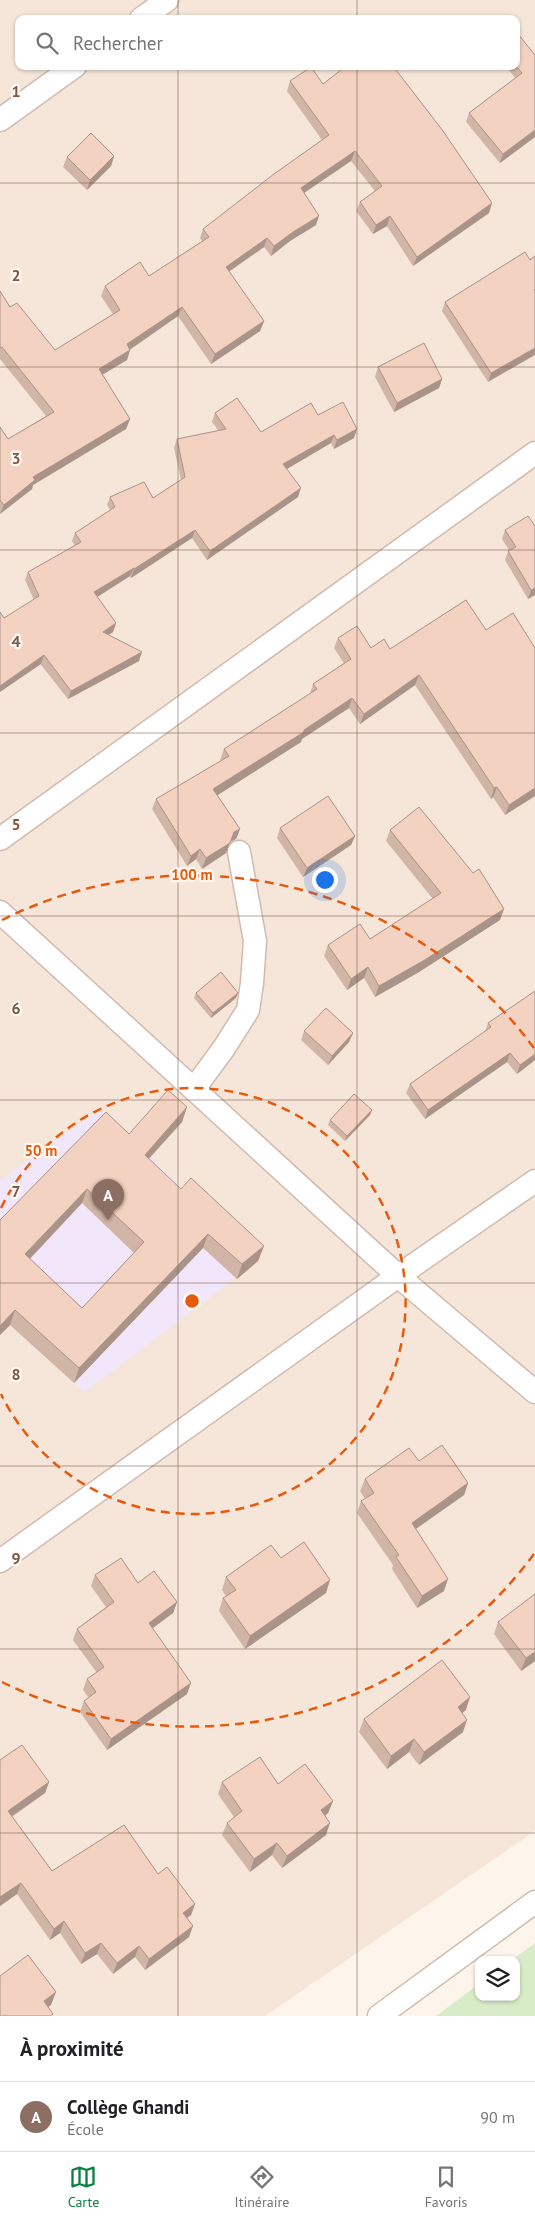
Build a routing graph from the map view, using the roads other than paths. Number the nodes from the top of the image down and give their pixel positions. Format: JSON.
{"nodes":[{"id":1,"x":168,"y":0,"type":"edge"},
{"id":2,"x":147,"y":15,"type":"edge"},
{"id":3,"x":69,"y":70,"type":"edge"},
{"id":4,"x":0,"y":120,"type":"edge"},
{"id":5,"x":535,"y":452,"type":"edge"},
{"id":6,"x":0,"y":839,"type":"edge"},
{"id":7,"x":239,"y":852,"type":"dead end"},
{"id":8,"x":0,"y":912,"type":"edge"},
{"id":9,"x":194,"y":1089,"type":"junction"},
{"id":10,"x":535,"y":1181,"type":"edge"},
{"id":11,"x":398,"y":1276,"type":"junction"},
{"id":12,"x":535,"y":1392,"type":"edge"},
{"id":13,"x":0,"y":1561,"type":"edge"},
{"id":14,"x":535,"y":1902,"type":"edge"},
{"id":15,"x":379,"y":2016,"type":"edge"}],
"edges":[{"from":1,"to":2,"type":"street"},
{"from":3,"to":4,"type":"street"},
{"from":5,"to":6,"type":"street"},
{"from":7,"to":9,"type":"street"},
{"from":8,"to":9,"type":"street"},
{"from":9,"to":11,"type":"street"},
{"from":10,"to":11,"type":"street"},
{"from":11,"to":12,"type":"street"},
{"from":11,"to":13,"type":"street"},
{"from":14,"to":15,"type":"street"}]}
